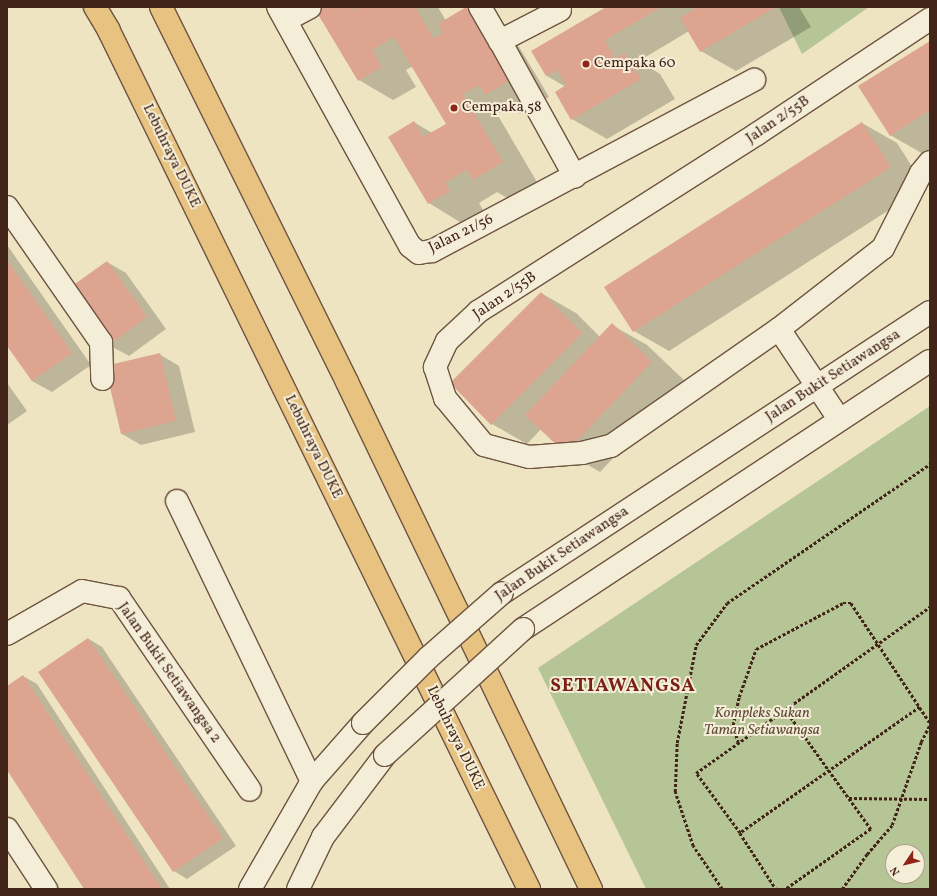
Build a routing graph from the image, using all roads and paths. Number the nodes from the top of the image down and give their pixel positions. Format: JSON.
{"nodes":[{"id":1,"x":94,"y":7,"type":"edge"},
{"id":2,"x":161,"y":7,"type":"edge"},
{"id":3,"x":310,"y":7,"type":"edge"},
{"id":4,"x":480,"y":7,"type":"edge"},
{"id":5,"x":560,"y":10,"type":"dead end"},
{"id":6,"x":282,"y":14,"type":"edge"},
{"id":7,"x":930,"y":19,"type":"edge"},
{"id":8,"x":500,"y":41,"type":"junction"},
{"id":9,"x":754,"y":80,"type":"dead end"},
{"id":10,"x":930,"y":162,"type":"edge"},
{"id":11,"x":575,"y":177,"type":"junction"},
{"id":12,"x":7,"y":208,"type":"edge"},
{"id":13,"x":930,"y":312,"type":"edge"},
{"id":14,"x":780,"y":329,"type":"junction"},
{"id":15,"x":930,"y":361,"type":"edge"},
{"id":16,"x":102,"y":380,"type":"dead end"},
{"id":17,"x":818,"y":386,"type":"junction"},
{"id":18,"x":840,"y":419,"type":"junction"},
{"id":19,"x":930,"y":464,"type":"edge"},
{"id":20,"x":177,"y":500,"type":"dead end"},
{"id":21,"x":930,"y":607,"type":"edge"},
{"id":22,"x":7,"y":634,"type":"edge"},
{"id":23,"x":878,"y":643,"type":"junction"},
{"id":24,"x":920,"y":707,"type":"junction"},
{"id":25,"x":785,"y":709,"type":"junction"},
{"id":26,"x":930,"y":723,"type":"edge"},
{"id":27,"x":738,"y":743,"type":"junction"},
{"id":28,"x":829,"y":771,"type":"junction"},
{"id":29,"x":312,"y":782,"type":"junction"},
{"id":30,"x":250,"y":790,"type":"dead end"},
{"id":31,"x":849,"y":798,"type":"junction"},
{"id":32,"x":902,"y":798,"type":"junction"},
{"id":33,"x":930,"y":799,"type":"edge"},
{"id":34,"x":7,"y":829,"type":"edge"},
{"id":35,"x":740,"y":834,"type":"junction"},
{"id":36,"x":46,"y":889,"type":"edge"},
{"id":37,"x":250,"y":889,"type":"edge"},
{"id":38,"x":298,"y":889,"type":"edge"},
{"id":39,"x":529,"y":889,"type":"edge"},
{"id":40,"x":591,"y":889,"type":"edge"},
{"id":41,"x":722,"y":889,"type":"edge"},
{"id":42,"x":776,"y":889,"type":"edge"},
{"id":43,"x":786,"y":889,"type":"edge"},
{"id":44,"x":842,"y":889,"type":"edge"}],
"edges":[{"from":1,"to":39,"type":"highway","name":"Lebuhraya DUKE"},
{"from":2,"to":40,"type":"highway"},
{"from":3,"to":6,"type":"street"},
{"from":4,"to":8,"type":"street"},
{"from":5,"to":8,"type":"street"},
{"from":6,"to":11,"type":"street","name":"Jalan 21/56"},
{"from":7,"to":14,"type":"street","name":"Jalan 2/55B"},
{"from":8,"to":11,"type":"street"},
{"from":9,"to":11,"type":"street","name":"Jalan 21/56"},
{"from":10,"to":14,"type":"street","name":"Jalan 2/55B"},
{"from":12,"to":16,"type":"street"},
{"from":13,"to":17,"type":"street","name":"Jalan Bukit Setiawangsa"},
{"from":14,"to":17,"type":"street"},
{"from":15,"to":18,"type":"street"},
{"from":17,"to":18,"type":"street"},
{"from":17,"to":29,"type":"street","name":"Jalan Bukit Setiawangsa","bridge":true},
{"from":18,"to":38,"type":"street","bridge":true},
{"from":19,"to":41,"type":"path"},
{"from":20,"to":29,"type":"street"},
{"from":21,"to":23,"type":"path"},
{"from":22,"to":30,"type":"street","name":"Jalan Bukit Setiawangsa 2"},
{"from":23,"to":24,"type":"path"},
{"from":23,"to":25,"type":"path"},
{"from":23,"to":27,"type":"path"},
{"from":24,"to":26,"type":"path"},
{"from":24,"to":28,"type":"path"},
{"from":25,"to":27,"type":"path"},
{"from":25,"to":28,"type":"path"},
{"from":26,"to":32,"type":"path"},
{"from":27,"to":35,"type":"path"},
{"from":28,"to":31,"type":"path"},
{"from":28,"to":35,"type":"path"},
{"from":29,"to":37,"type":"street","name":"Jalan Bukit Setiawangsa"},
{"from":31,"to":32,"type":"path"},
{"from":31,"to":43,"type":"path"},
{"from":32,"to":33,"type":"path"},
{"from":32,"to":44,"type":"path"},
{"from":34,"to":36,"type":"street"},
{"from":35,"to":42,"type":"path"}]}
